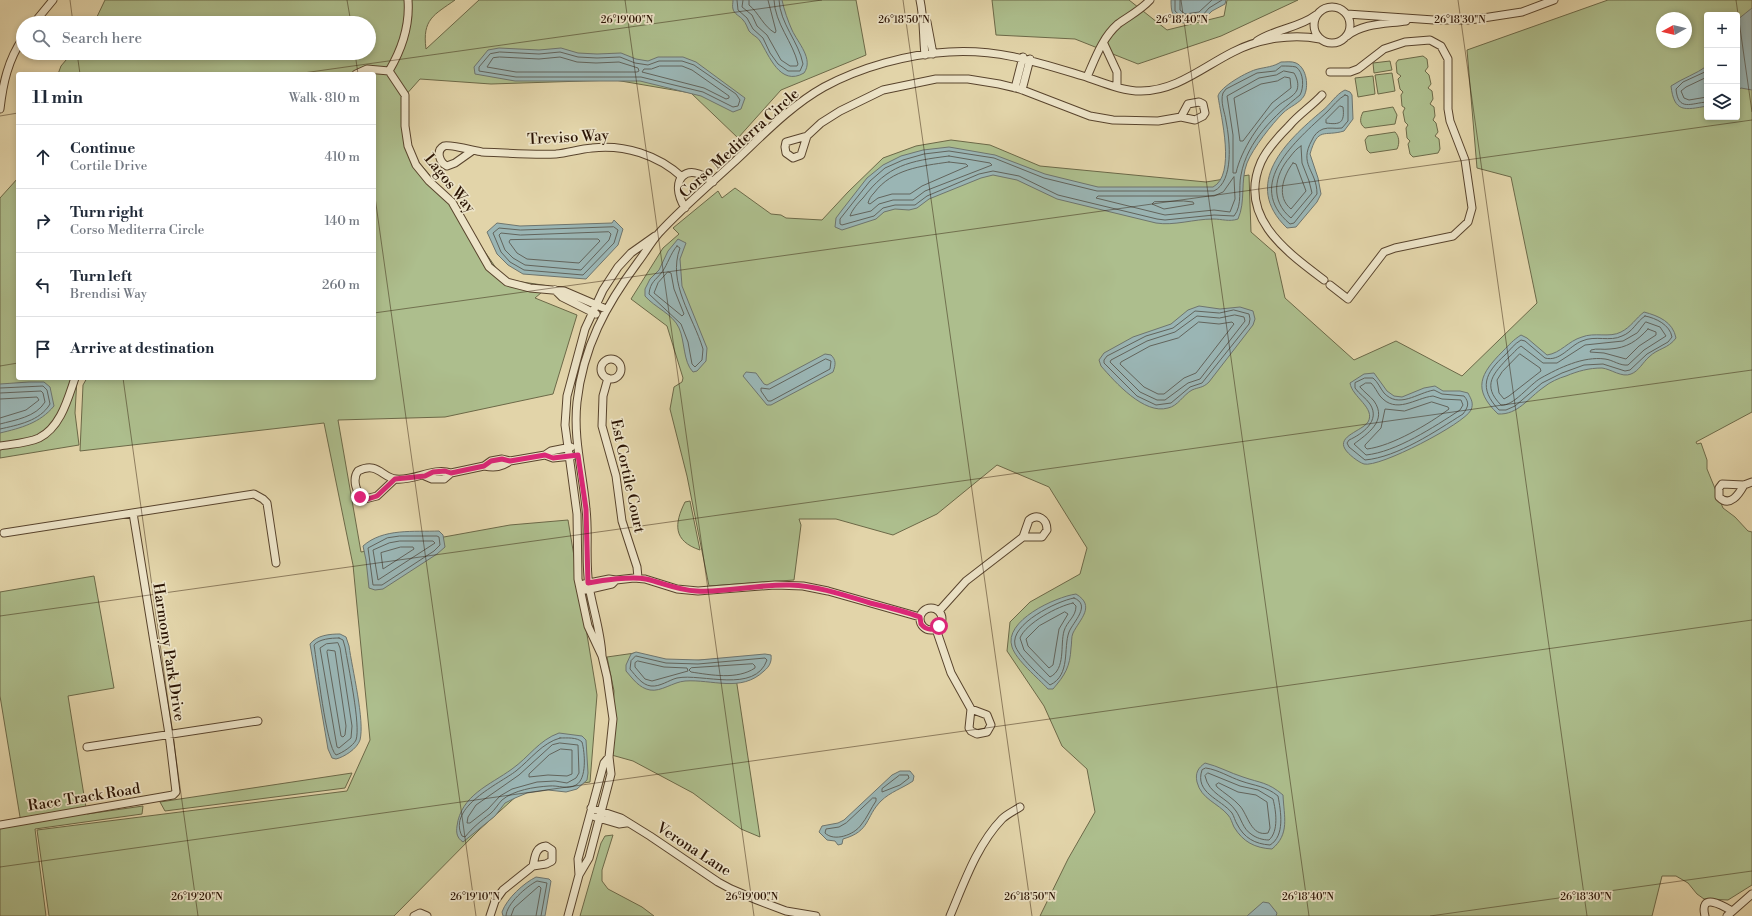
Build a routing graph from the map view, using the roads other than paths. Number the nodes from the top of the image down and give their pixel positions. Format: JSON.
{"nodes":[{"id":1,"x":53,"y":0,"type":"edge"},
{"id":2,"x":408,"y":0,"type":"edge"},
{"id":3,"x":920,"y":0,"type":"edge"},
{"id":4,"x":1150,"y":0,"type":"edge"},
{"id":5,"x":1322,"y":0,"type":"edge"},
{"id":6,"x":1334,"y":0,"type":"edge"},
{"id":7,"x":1554,"y":0,"type":"edge"},
{"id":8,"x":1319,"y":12,"type":"junction"},
{"id":9,"x":1344,"y":12,"type":"junction"},
{"id":10,"x":40,"y":16,"type":"edge"},
{"id":11,"x":923,"y":17,"type":"junction"},
{"id":12,"x":1421,"y":19,"type":"junction"},
{"id":13,"x":1347,"y":36,"type":"junction"},
{"id":14,"x":1320,"y":40,"type":"junction"},
{"id":15,"x":1104,"y":44,"type":"junction"},
{"id":16,"x":1253,"y":44,"type":"junction"},
{"id":17,"x":16,"y":51,"type":"edge"},
{"id":18,"x":925,"y":54,"type":"junction"},
{"id":19,"x":933,"y":54,"type":"junction"},
{"id":20,"x":1026,"y":58,"type":"junction"},
{"id":21,"x":389,"y":71,"type":"junction"},
{"id":22,"x":360,"y":72,"type":"edge"},
{"id":23,"x":1330,"y":72,"type":"dead end"},
{"id":24,"x":1087,"y":77,"type":"junction"},
{"id":25,"x":1117,"y":87,"type":"junction"},
{"id":26,"x":1019,"y":89,"type":"junction"},
{"id":27,"x":1322,"y":95,"type":"dead end"},
{"id":28,"x":0,"y":109,"type":"edge"},
{"id":29,"x":1181,"y":116,"type":"dead end"},
{"id":30,"x":807,"y":136,"type":"dead end"},
{"id":31,"x":472,"y":151,"type":"dead end"},
{"id":32,"x":682,"y":177,"type":"junction"},
{"id":33,"x":713,"y":182,"type":"junction"},
{"id":34,"x":685,"y":208,"type":"junction"},
{"id":35,"x":659,"y":234,"type":"junction"},
{"id":36,"x":594,"y":308,"type":"junction"},
{"id":37,"x":606,"y":309,"type":"junction"},
{"id":38,"x":602,"y":317,"type":"junction"},
{"id":39,"x":608,"y":378,"type":"dead end"},
{"id":40,"x":74,"y":380,"type":"edge"},
{"id":41,"x":0,"y":446,"type":"edge"},
{"id":42,"x":577,"y":446,"type":"junction"},
{"id":43,"x":567,"y":448,"type":"junction"},
{"id":44,"x":545,"y":455,"type":"junction"},
{"id":45,"x":578,"y":455,"type":"junction"},
{"id":46,"x":568,"y":456,"type":"junction"},
{"id":47,"x":395,"y":479,"type":"junction"},
{"id":48,"x":1752,"y":482,"type":"edge"},
{"id":49,"x":1744,"y":485,"type":"dead end"},
{"id":50,"x":133,"y":513,"type":"junction"},
{"id":51,"x":4,"y":533,"type":"dead end"},
{"id":52,"x":1023,"y":537,"type":"dead end"},
{"id":53,"x":276,"y":563,"type":"dead end"},
{"id":54,"x":638,"y":578,"type":"junction"},
{"id":55,"x":589,"y":586,"type":"junction"},
{"id":56,"x":579,"y":588,"type":"junction"},
{"id":57,"x":939,"y":611,"type":"junction"},
{"id":58,"x":920,"y":617,"type":"junction"},
{"id":59,"x":936,"y":629,"type":"junction"},
{"id":60,"x":602,"y":656,"type":"junction"},
{"id":61,"x":971,"y":709,"type":"dead end"},
{"id":62,"x":258,"y":721,"type":"dead end"},
{"id":63,"x":169,"y":734,"type":"junction"},
{"id":64,"x":87,"y":747,"type":"dead end"},
{"id":65,"x":609,"y":757,"type":"junction"},
{"id":66,"x":173,"y":795,"type":"joint"},
{"id":67,"x":1020,"y":807,"type":"dead end"},
{"id":68,"x":590,"y":811,"type":"junction"},
{"id":69,"x":600,"y":815,"type":"junction"},
{"id":70,"x":0,"y":824,"type":"edge"},
{"id":71,"x":533,"y":866,"type":"dead end"},
{"id":72,"x":579,"y":875,"type":"junction"},
{"id":73,"x":1752,"y":894,"type":"edge"},
{"id":74,"x":1730,"y":914,"type":"edge"},
{"id":75,"x":414,"y":916,"type":"edge"},
{"id":76,"x":426,"y":916,"type":"edge"},
{"id":77,"x":490,"y":916,"type":"edge"},
{"id":78,"x":568,"y":916,"type":"edge"},
{"id":79,"x":816,"y":916,"type":"edge"},
{"id":80,"x":950,"y":916,"type":"edge"},
{"id":81,"x":1706,"y":916,"type":"edge"}],
"edges":[{"from":1,"to":10,"type":"street"},
{"from":2,"to":21,"type":"street"},
{"from":3,"to":11,"type":"street"},
{"from":4,"to":15,"type":"street"},
{"from":5,"to":8,"type":"street"},
{"from":6,"to":9,"type":"street"},
{"from":7,"to":12,"type":"street","name":"Corso Mediterra Circle"},
{"from":8,"to":9,"type":"street","name":"Corso Mediterra Circle"},
{"from":8,"to":14,"type":"street"},
{"from":8,"to":16,"type":"street","name":"Corso Mediterra Circle"},
{"from":9,"to":12,"type":"street","name":"Corso Mediterra Circle"},
{"from":9,"to":13,"type":"street"},
{"from":11,"to":18,"type":"street"},
{"from":11,"to":19,"type":"street"},
{"from":12,"to":13,"type":"street","name":"Corso Mediterra Circle"},
{"from":13,"to":14,"type":"street","name":"Corso Mediterra Circle"},
{"from":14,"to":16,"type":"street","name":"Corso Mediterra Circle"},
{"from":15,"to":24,"type":"street"},
{"from":15,"to":25,"type":"street"},
{"from":16,"to":25,"type":"street","name":"Corso Mediterra Circle"},
{"from":17,"to":28,"type":"street"},
{"from":18,"to":19,"type":"street","name":"Corso Mediterra Circle"},
{"from":18,"to":33,"type":"street","name":"Corso Mediterra Circle"},
{"from":19,"to":20,"type":"street","name":"Corso Mediterra Circle"},
{"from":20,"to":24,"type":"street","name":"Corso Mediterra Circle"},
{"from":20,"to":26,"type":"street"},
{"from":21,"to":22,"type":"street"},
{"from":21,"to":36,"type":"street","name":"Lagos Way"},
{"from":23,"to":27,"type":"street"},
{"from":24,"to":25,"type":"street","name":"Corso Mediterra Circle"},
{"from":26,"to":29,"type":"street"},
{"from":26,"to":30,"type":"street"},
{"from":31,"to":32,"type":"street","name":"Treviso Way"},
{"from":32,"to":33,"type":"street"},
{"from":32,"to":34,"type":"street"},
{"from":33,"to":34,"type":"street","name":"Corso Mediterra Circle"},
{"from":34,"to":35,"type":"street","name":"Corso Mediterra Circle"},
{"from":35,"to":36,"type":"street","name":"Corso Mediterra Circle"},
{"from":35,"to":37,"type":"street","name":"Corso Mediterra Circle"},
{"from":36,"to":37,"type":"street","name":"Lagos Way"},
{"from":36,"to":38,"type":"street","name":"Lagos Way"},
{"from":36,"to":43,"type":"street","name":"Corso Mediterra Circle"},
{"from":37,"to":38,"type":"street","name":"Corso Mediterra Circle"},
{"from":38,"to":42,"type":"street","name":"Corso Mediterra Circle"},
{"from":39,"to":54,"type":"street","name":"Est Cortile Court"},
{"from":40,"to":41,"type":"street"},
{"from":42,"to":43,"type":"street"},
{"from":42,"to":45,"type":"street","name":"Corso Mediterra Circle"},
{"from":43,"to":44,"type":"street"},
{"from":43,"to":46,"type":"street","name":"Corso Mediterra Circle"},
{"from":44,"to":46,"type":"street"},
{"from":44,"to":47,"type":"street"},
{"from":45,"to":46,"type":"street"},
{"from":45,"to":55,"type":"street","name":"Corso Mediterra Circle"},
{"from":46,"to":56,"type":"street","name":"Corso Mediterra Circle"},
{"from":47,"to":47,"type":"street"},
{"from":48,"to":49,"type":"street"},
{"from":50,"to":51,"type":"street"},
{"from":50,"to":53,"type":"street"},
{"from":50,"to":63,"type":"street","name":"Harmony Park Drive"},
{"from":52,"to":57,"type":"street"},
{"from":54,"to":55,"type":"street"},
{"from":54,"to":58,"type":"street"},
{"from":55,"to":56,"type":"street"},
{"from":55,"to":60,"type":"street","name":"Corso Mediterra Circle"},
{"from":56,"to":60,"type":"street","name":"Corso Mediterra Circle"},
{"from":57,"to":58,"type":"street"},
{"from":57,"to":59,"type":"street"},
{"from":58,"to":59,"type":"street"},
{"from":59,"to":61,"type":"street"},
{"from":60,"to":65,"type":"street","name":"Corso Mediterra Circle"},
{"from":62,"to":63,"type":"street"},
{"from":63,"to":64,"type":"street"},
{"from":63,"to":66,"type":"street","name":"Harmony Park Drive"},
{"from":65,"to":68,"type":"street","name":"Corso Mediterra Circle"},
{"from":65,"to":69,"type":"street","name":"Corso Mediterra Circle"},
{"from":66,"to":70,"type":"street","name":"Race Track Road"},
{"from":67,"to":80,"type":"street"},
{"from":68,"to":69,"type":"street","name":"Verona Lane"},
{"from":68,"to":72,"type":"street","name":"Corso Mediterra Circle"},
{"from":69,"to":72,"type":"street","name":"Corso Mediterra Circle"},
{"from":69,"to":79,"type":"street","name":"Verona Lane"},
{"from":71,"to":77,"type":"street"},
{"from":72,"to":78,"type":"street","name":"Corso Mediterra Circle"},
{"from":73,"to":74,"type":"street"},
{"from":74,"to":81,"type":"street"},
{"from":75,"to":76,"type":"street"}]}
